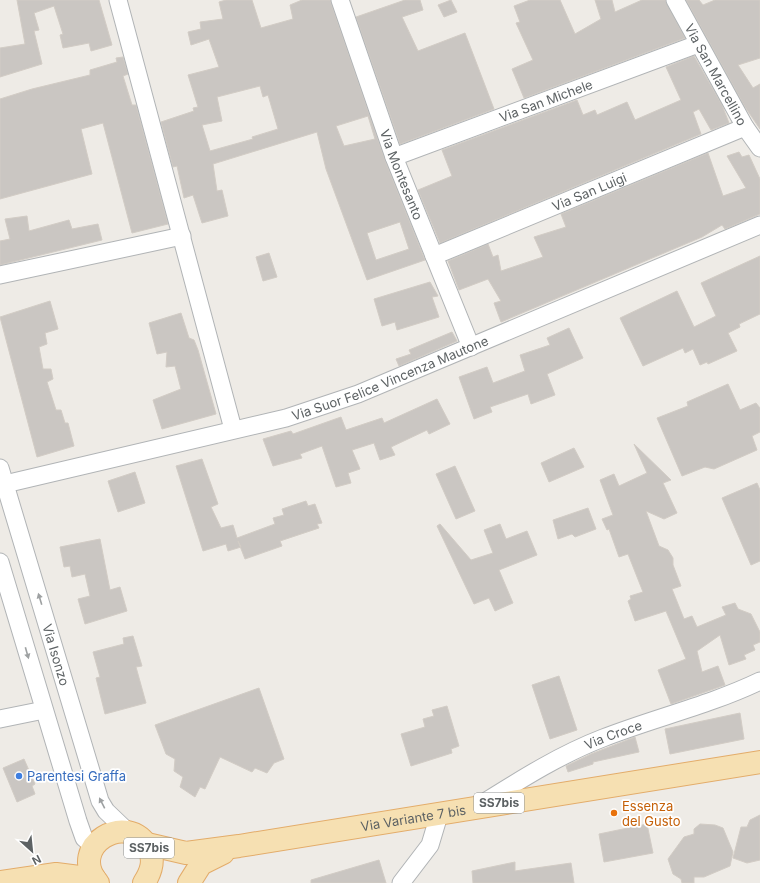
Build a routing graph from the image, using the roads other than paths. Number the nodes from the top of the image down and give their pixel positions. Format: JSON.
{"nodes":[{"id":1,"x":118,"y":0,"type":"edge"},
{"id":2,"x":340,"y":0,"type":"edge"},
{"id":3,"x":675,"y":0,"type":"edge"},
{"id":4,"x":698,"y":44,"type":"junction"},
{"id":5,"x":745,"y":127,"type":"junction"},
{"id":6,"x":760,"y":148,"type":"edge"},
{"id":7,"x":394,"y":157,"type":"junction"},
{"id":8,"x":760,"y":225,"type":"edge"},
{"id":9,"x":182,"y":236,"type":"junction"},
{"id":10,"x":434,"y":256,"type":"junction"},
{"id":11,"x":0,"y":275,"type":"edge"},
{"id":12,"x":471,"y":347,"type":"junction"},
{"id":13,"x":233,"y":429,"type":"junction"},
{"id":14,"x":2,"y":476,"type":"edge"},
{"id":15,"x":0,"y":562,"type":"edge"},
{"id":16,"x":760,"y":681,"type":"edge"},
{"id":17,"x":44,"y":710,"type":"junction"},
{"id":18,"x":0,"y":719,"type":"edge"},
{"id":19,"x":760,"y":762,"type":"edge"},
{"id":20,"x":475,"y":807,"type":"junction"},
{"id":21,"x":439,"y":815,"type":"junction"},
{"id":22,"x":128,"y":832,"type":"junction"},
{"id":23,"x":147,"y":844,"type":"junction"},
{"id":24,"x":239,"y":846,"type":"junction"},
{"id":25,"x":92,"y":850,"type":"junction"},
{"id":26,"x":186,"y":853,"type":"junction"},
{"id":27,"x":56,"y":874,"type":"junction"},
{"id":28,"x":96,"y":881,"type":"edge"},
{"id":29,"x":146,"y":881,"type":"edge"},
{"id":30,"x":0,"y":882,"type":"edge"},
{"id":31,"x":189,"y":883,"type":"edge"},
{"id":32,"x":401,"y":883,"type":"edge"}],
"edges":[{"from":1,"to":9,"type":"street"},
{"from":2,"to":7,"type":"street","name":"Via Montesanto"},
{"from":3,"to":4,"type":"street","name":"Via San Marcellino"},
{"from":4,"to":5,"type":"street","name":"Via San Marcellino"},
{"from":4,"to":7,"type":"street","name":"Via San Michele"},
{"from":5,"to":6,"type":"street","name":"Via San Marcellino"},
{"from":5,"to":10,"type":"street","name":"Via San Luigi"},
{"from":7,"to":10,"type":"street","name":"Via Montesanto"},
{"from":8,"to":12,"type":"street","name":"Via Suor Felice Vincenza Mautone"},
{"from":9,"to":11,"type":"street"},
{"from":9,"to":13,"type":"street"},
{"from":10,"to":12,"type":"street","name":"Via Montesanto"},
{"from":12,"to":13,"type":"street","name":"Via Suor Felice Vincenza Mautone"},
{"from":13,"to":14,"type":"street","name":"Via Suor Felice Vincenza Mautone"},
{"from":22,"to":14,"type":"street","name":"Via Isonzo","one_way":true},
{"from":15,"to":17,"type":"street","one_way":true},
{"from":16,"to":20,"type":"street","name":"Via Croce"},
{"from":17,"to":18,"type":"street"},
{"from":17,"to":25,"type":"street"},
{"from":19,"to":20,"type":"main road","name":"Via Variante 7 bis","number":"SS7bis"},
{"from":20,"to":21,"type":"main road","name":"Via Variante 7 bis","number":"SS7bis"},
{"from":21,"to":24,"type":"main road","name":"Via Variante 7 bis","number":"SS7bis"},
{"from":21,"to":32,"type":"street"},
{"from":22,"to":23,"type":"main road","number":"SS7bis"},
{"from":22,"to":25,"type":"main road","number":"SS7bis"},
{"from":23,"to":26,"type":"main road","name":"Via Variante 7 bis","number":"SS7bis"},
{"from":23,"to":29,"type":"main road","number":"SS7bis"},
{"from":24,"to":26,"type":"main road","name":"Via Variante 7 bis","number":"SS7bis"},
{"from":24,"to":31,"type":"main road"},
{"from":25,"to":27,"type":"main road","number":"SS7bis"},
{"from":25,"to":28,"type":"main road","number":"SS7bis"},
{"from":26,"to":29,"type":"main road","name":"Via Variante 7 bis","number":"SS7bis"},
{"from":27,"to":28,"type":"main road","number":"SS7bis"},
{"from":27,"to":30,"type":"main road","number":"SS7bis"}]}
